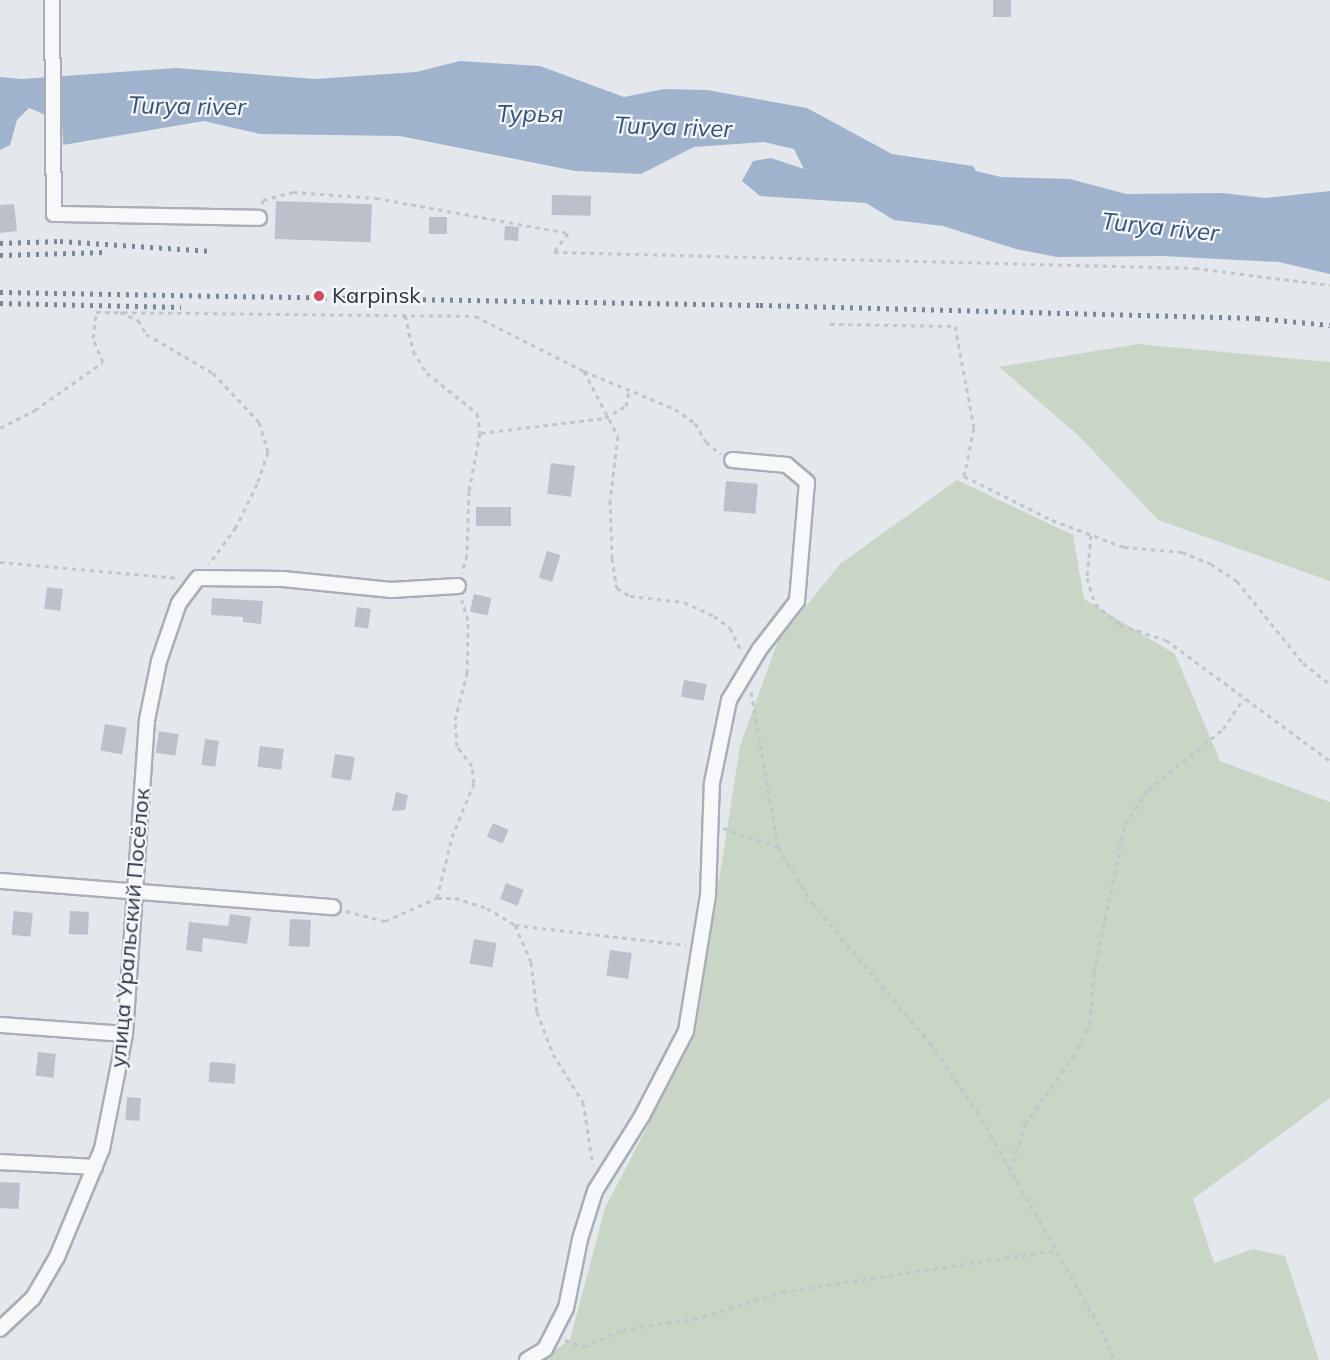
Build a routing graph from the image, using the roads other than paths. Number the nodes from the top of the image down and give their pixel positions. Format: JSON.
{"nodes":[{"id":1,"x":52,"y":0,"type":"edge"},
{"id":2,"x":259,"y":218,"type":"road end"},
{"id":3,"x":732,"y":460,"type":"road end"},
{"id":4,"x":458,"y":586,"type":"road end"},
{"id":5,"x":0,"y":882,"type":"edge"},
{"id":6,"x":136,"y":891,"type":"junction"},
{"id":7,"x":333,"y":907,"type":"dead end"},
{"id":8,"x":0,"y":1025,"type":"edge"},
{"id":9,"x":125,"y":1034,"type":"junction"},
{"id":10,"x":0,"y":1162,"type":"edge"},
{"id":11,"x":95,"y":1167,"type":"junction"},
{"id":12,"x":0,"y":1329,"type":"edge"},
{"id":13,"x":527,"y":1360,"type":"edge"}],
"edges":[{"from":1,"to":2,"type":"street"},
{"from":3,"to":13,"type":"street"},
{"from":4,"to":6,"type":"street","name":"улица Уральский Посёлок"},
{"from":5,"to":6,"type":"street"},
{"from":6,"to":7,"type":"street"},
{"from":6,"to":9,"type":"street","name":"улица Уральский Посёлок"},
{"from":8,"to":9,"type":"street"},
{"from":9,"to":11,"type":"street","name":"улица Уральский Посёлок"},
{"from":10,"to":11,"type":"street"},
{"from":11,"to":12,"type":"street","name":"улица Уральский Посёлок"}]}
